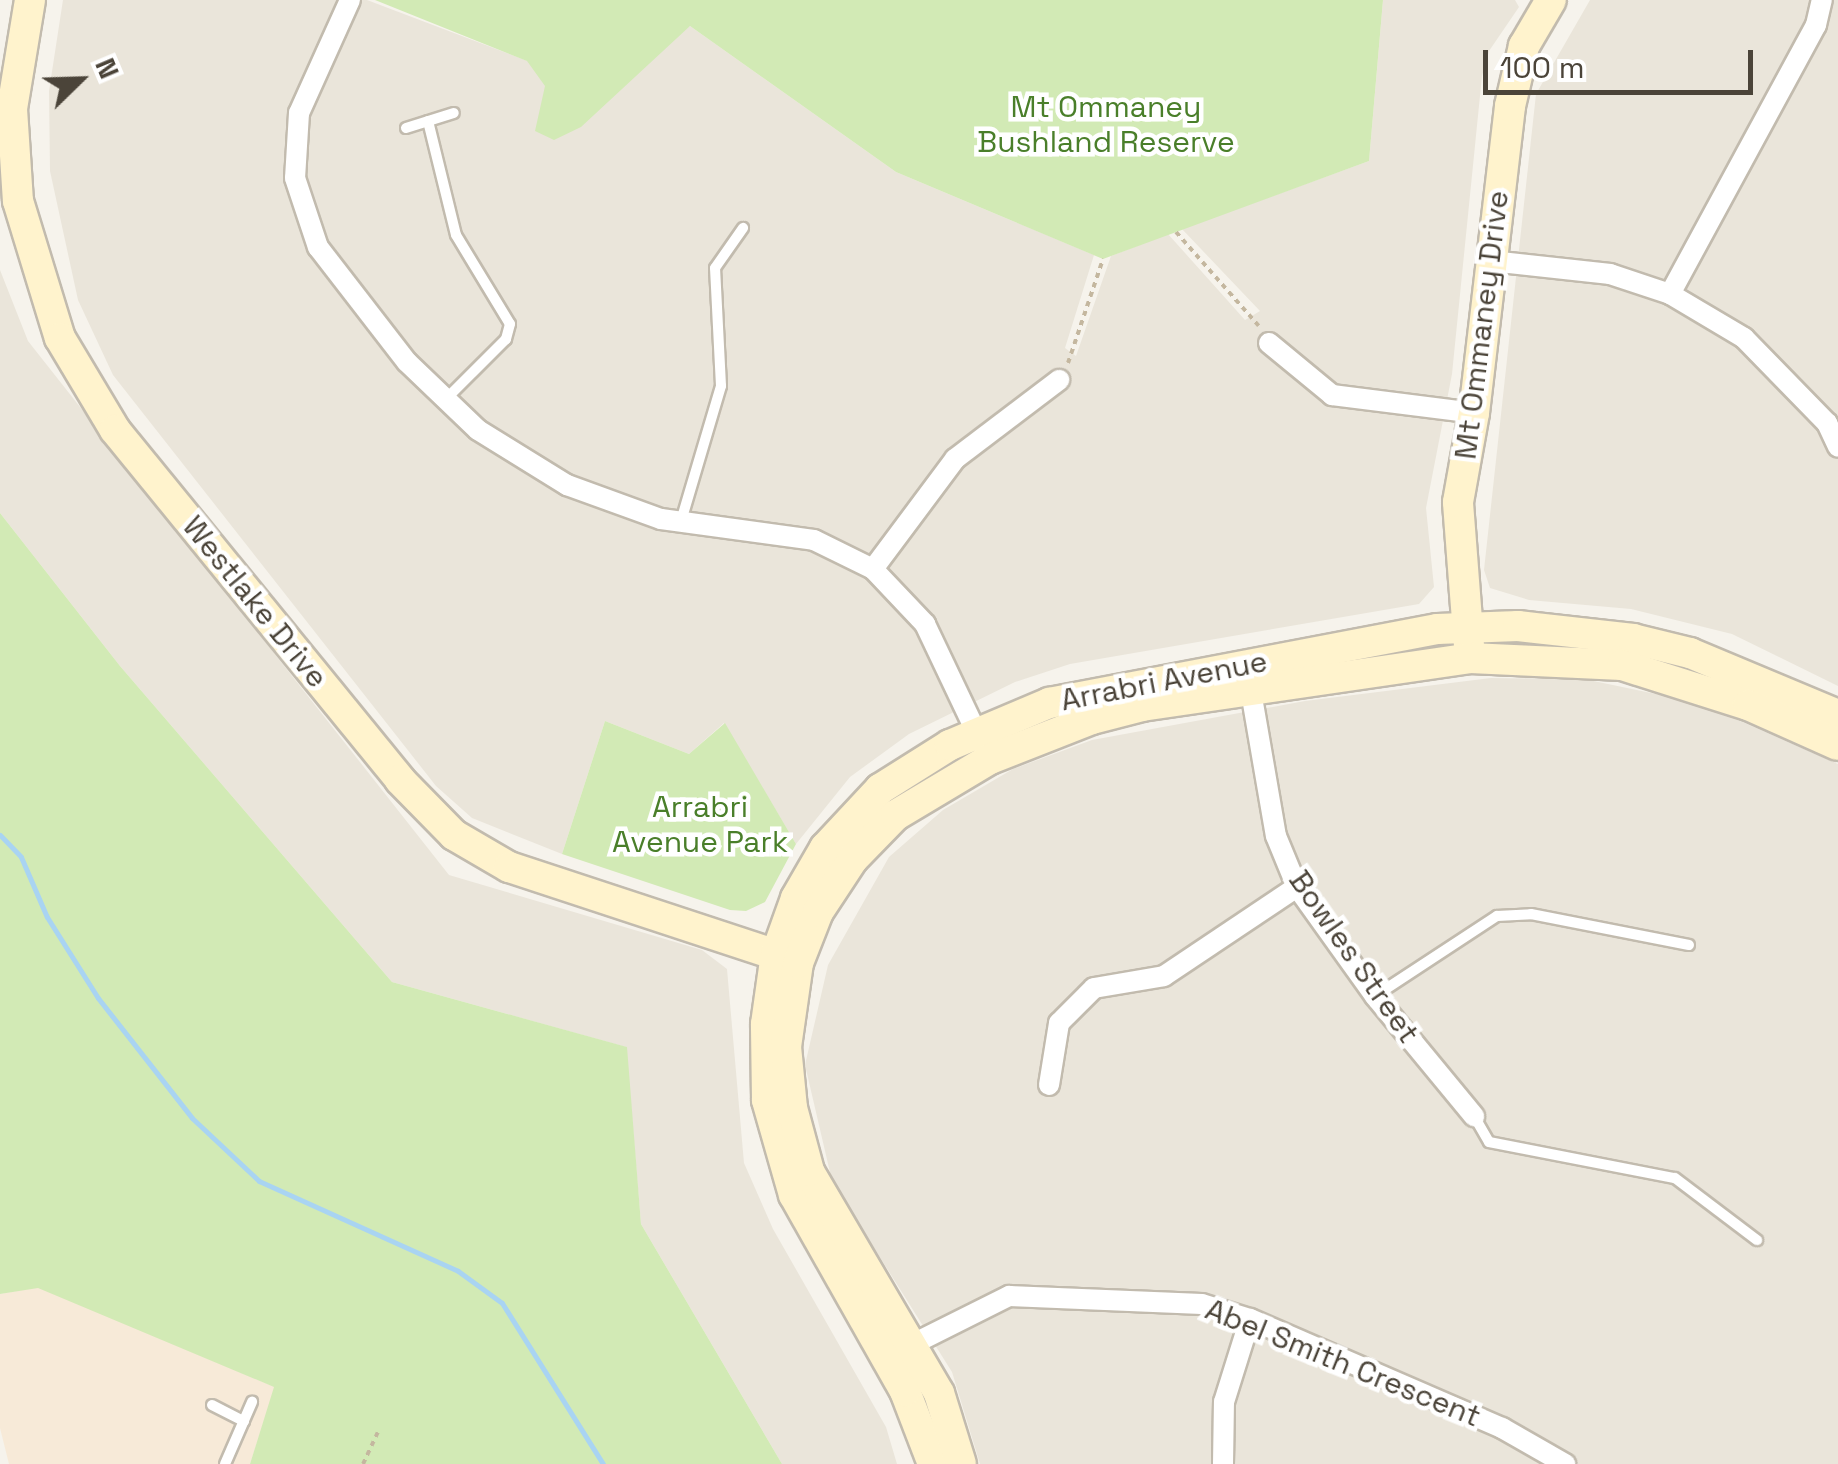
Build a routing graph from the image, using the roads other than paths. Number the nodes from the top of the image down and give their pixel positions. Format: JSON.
{"nodes":[{"id":1,"x":30,"y":0,"type":"edge"},
{"id":2,"x":350,"y":0,"type":"edge"},
{"id":3,"x":1552,"y":0,"type":"edge"},
{"id":4,"x":1822,"y":0,"type":"edge"},
{"id":5,"x":454,"y":113,"type":"dead end"},
{"id":6,"x":428,"y":121,"type":"junction"},
{"id":7,"x":406,"y":128,"type":"dead end"},
{"id":8,"x":743,"y":228,"type":"dead end"},
{"id":9,"x":1492,"y":261,"type":"junction"},
{"id":10,"x":1670,"y":294,"type":"junction"},
{"id":11,"x":1269,"y":343,"type":"road end"},
{"id":12,"x":1059,"y":380,"type":"road end"},
{"id":13,"x":444,"y":401,"type":"junction"},
{"id":14,"x":1474,"y":413,"type":"junction"},
{"id":15,"x":1838,"y":447,"type":"edge"},
{"id":16,"x":680,"y":522,"type":"junction"},
{"id":17,"x":872,"y":569,"type":"junction"},
{"id":18,"x":1467,"y":627,"type":"junction"},
{"id":19,"x":1470,"y":658,"type":"junction"},
{"id":20,"x":1248,"y":677,"type":"junction"},
{"id":21,"x":1838,"y":715,"type":"edge"},
{"id":22,"x":1838,"y":745,"type":"edge"},
{"id":23,"x":983,"y":746,"type":"junction"},
{"id":24,"x":1297,"y":887,"type":"junction"},
{"id":25,"x":1689,"y":945,"type":"dead end"},
{"id":26,"x":787,"y":958,"type":"junction"},
{"id":27,"x":1374,"y":996,"type":"junction"},
{"id":28,"x":1048,"y":1085,"type":"dead end"},
{"id":29,"x":1474,"y":1116,"type":"joint"},
{"id":30,"x":1757,"y":1240,"type":"dead end"},
{"id":31,"x":1250,"y":1319,"type":"junction"},
{"id":32,"x":899,"y":1352,"type":"junction"},
{"id":33,"x":252,"y":1402,"type":"dead end"},
{"id":34,"x":212,"y":1404,"type":"dead end"},
{"id":35,"x":244,"y":1421,"type":"junction"},
{"id":36,"x":225,"y":1464,"type":"edge"},
{"id":37,"x":934,"y":1464,"type":"edge"},
{"id":38,"x":961,"y":1464,"type":"edge"},
{"id":39,"x":1223,"y":1464,"type":"edge"},
{"id":40,"x":1565,"y":1464,"type":"edge"}],
"edges":[{"from":1,"to":26,"type":"street","name":"Westlake Drive"},
{"from":2,"to":13,"type":"street"},
{"from":3,"to":9,"type":"street","name":"Mt Ommaney Drive"},
{"from":4,"to":10,"type":"street"},
{"from":5,"to":6,"type":"lane"},
{"from":6,"to":7,"type":"lane"},
{"from":6,"to":13,"type":"lane"},
{"from":8,"to":16,"type":"lane"},
{"from":9,"to":10,"type":"street"},
{"from":9,"to":14,"type":"street","name":"Mt Ommaney Drive"},
{"from":10,"to":15,"type":"street"},
{"from":11,"to":14,"type":"street"},
{"from":12,"to":17,"type":"street"},
{"from":13,"to":16,"type":"street"},
{"from":14,"to":18,"type":"street","name":"Mt Ommaney Drive"},
{"from":16,"to":17,"type":"street"},
{"from":17,"to":23,"type":"street"},
{"from":18,"to":19,"type":"street","name":"Mt Ommaney Drive"},
{"from":18,"to":20,"type":"street","name":"Arrabri Avenue"},
{"from":18,"to":21,"type":"street","name":"Arrabri Avenue"},
{"from":19,"to":20,"type":"street","name":"Arrabri Avenue"},
{"from":19,"to":22,"type":"street","name":"Arrabri Avenue"},
{"from":20,"to":23,"type":"street","name":"Arrabri Avenue"},
{"from":20,"to":24,"type":"street","name":"Bowles Street"},
{"from":23,"to":26,"type":"street","name":"Arrabri Avenue"},
{"from":24,"to":27,"type":"street","name":"Bowles Street"},
{"from":24,"to":28,"type":"street"},
{"from":25,"to":27,"type":"lane"},
{"from":26,"to":32,"type":"street","name":"Arrabri Avenue"},
{"from":27,"to":29,"type":"street","name":"Bowles Street"},
{"from":29,"to":30,"type":"lane"},
{"from":31,"to":32,"type":"street","name":"Abel Smith Crescent"},
{"from":31,"to":39,"type":"street"},
{"from":31,"to":40,"type":"street","name":"Abel Smith Crescent"},
{"from":32,"to":37,"type":"street","name":"Arrabri Avenue"},
{"from":32,"to":38,"type":"street","name":"Arrabri Avenue"},
{"from":33,"to":35,"type":"lane"},
{"from":34,"to":35,"type":"lane"},
{"from":35,"to":36,"type":"lane"}]}
